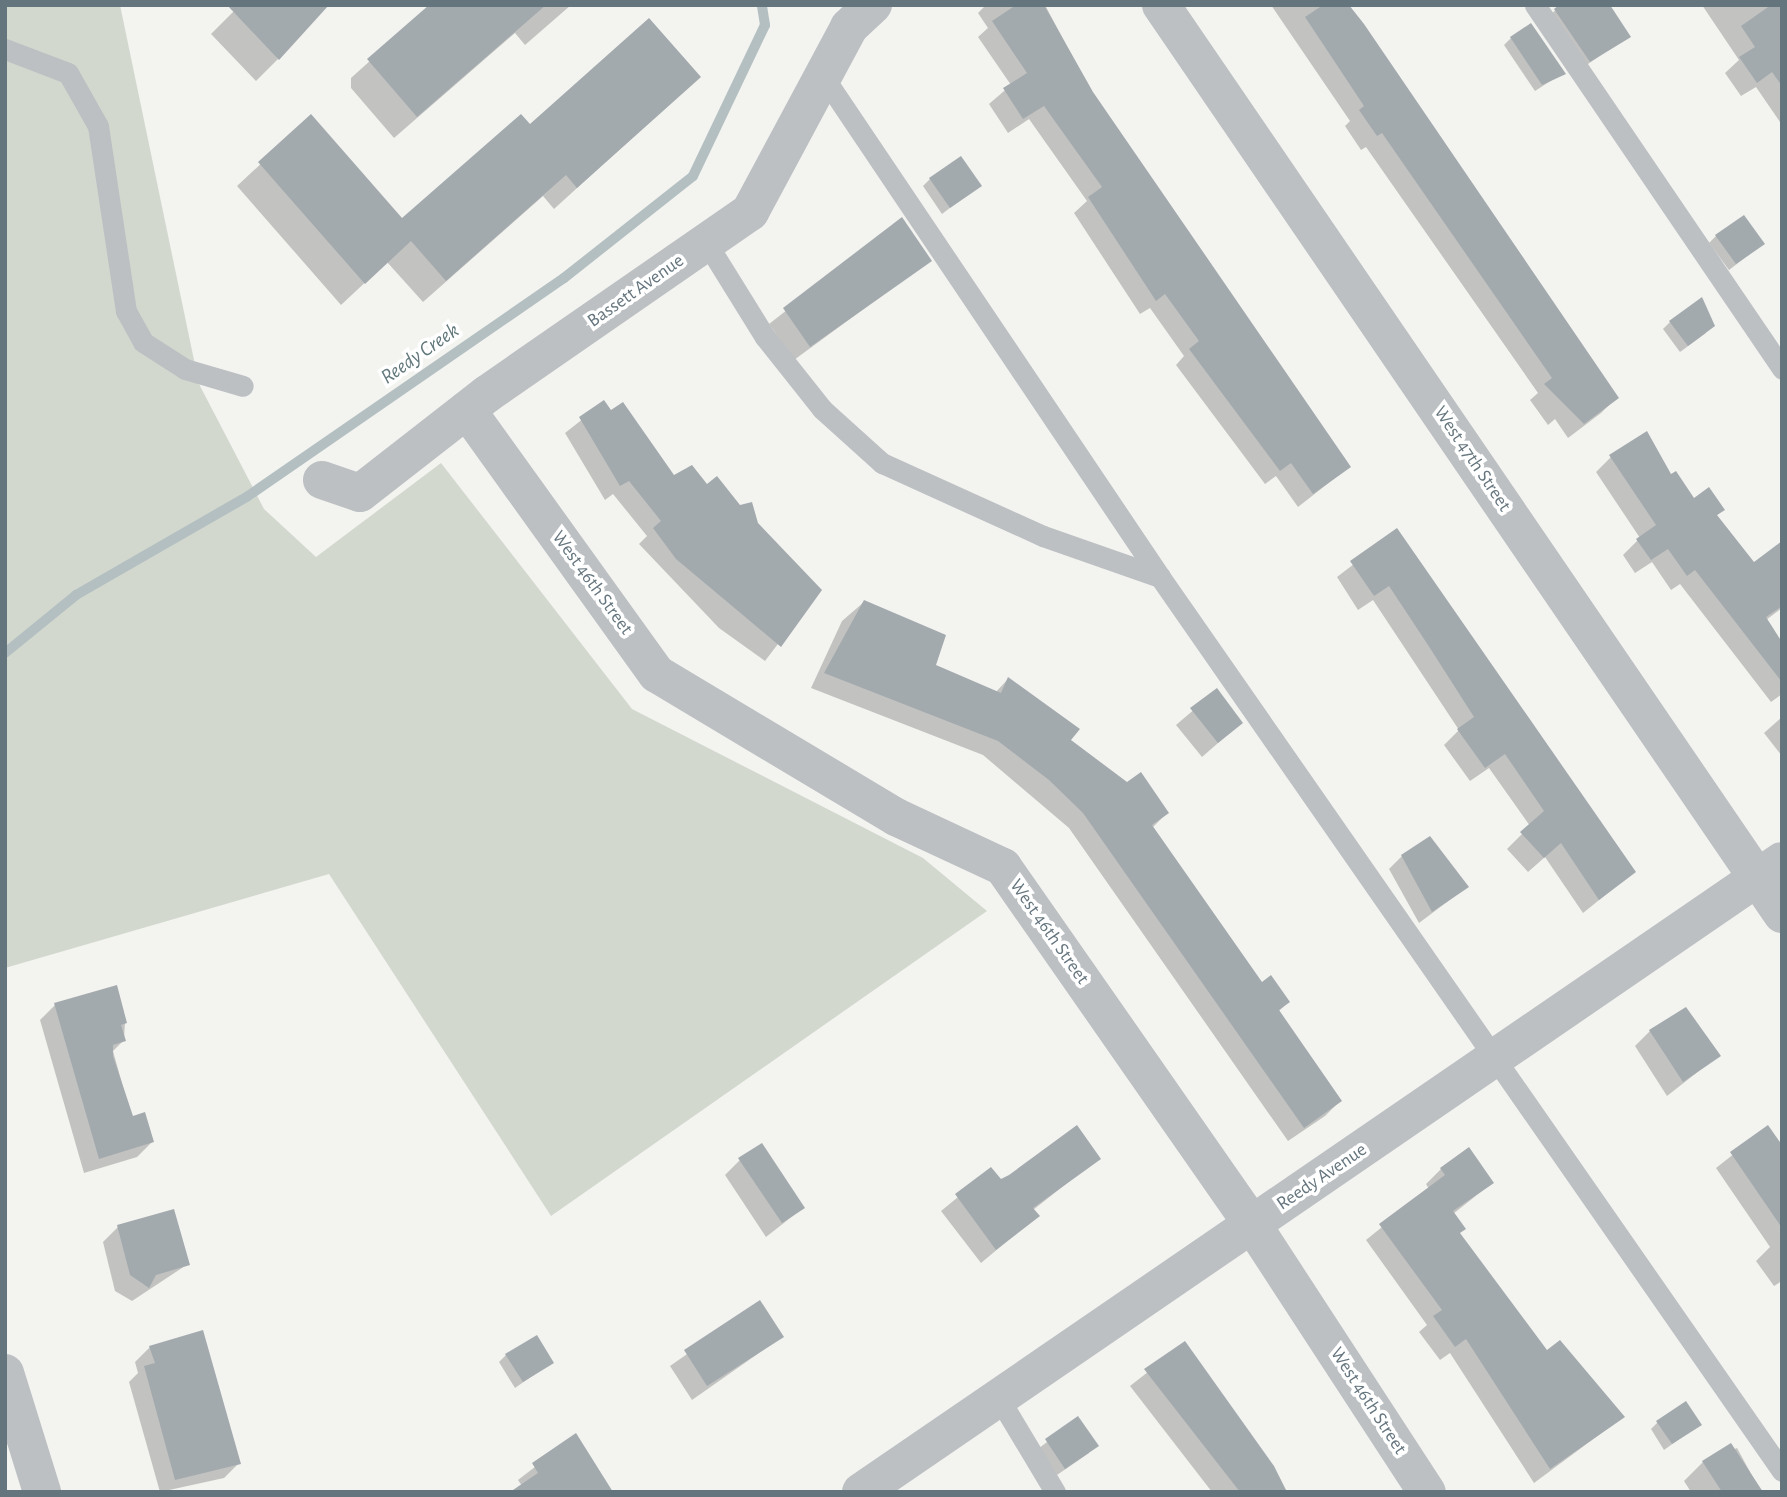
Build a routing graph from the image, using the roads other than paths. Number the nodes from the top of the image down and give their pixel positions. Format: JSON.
{"nodes":[{"id":1,"x":873,"y":5,"type":"edge"},
{"id":2,"x":1161,"y":5,"type":"edge"},
{"id":3,"x":1535,"y":5,"type":"edge"},
{"id":4,"x":5,"y":49,"type":"edge"},
{"id":5,"x":823,"y":76,"type":"junction"},
{"id":6,"x":706,"y":242,"type":"junction"},
{"id":7,"x":1782,"y":369,"type":"edge"},
{"id":8,"x":243,"y":386,"type":"dead end"},
{"id":9,"x":467,"y":410,"type":"junction"},
{"id":10,"x":323,"y":480,"type":"dead end"},
{"id":11,"x":1160,"y":577,"type":"junction"},
{"id":12,"x":1770,"y":869,"type":"edge"},
{"id":13,"x":1782,"y":914,"type":"edge"},
{"id":14,"x":1497,"y":1061,"type":"junction"},
{"id":15,"x":1252,"y":1224,"type":"junction"},
{"id":16,"x":5,"y":1373,"type":"edge"},
{"id":17,"x":1000,"y":1400,"type":"junction"},
{"id":18,"x":1782,"y":1472,"type":"edge"},
{"id":19,"x":42,"y":1492,"type":"edge"},
{"id":20,"x":862,"y":1492,"type":"edge"},
{"id":21,"x":1055,"y":1492,"type":"edge"},
{"id":22,"x":1427,"y":1492,"type":"edge"}],
"edges":[{"from":1,"to":5,"type":"street","name":"Bassett Avenue"},
{"from":2,"to":12,"type":"street","name":"West 47th Street"},
{"from":3,"to":7,"type":"lane"},
{"from":4,"to":8,"type":"lane"},
{"from":5,"to":6,"type":"street","name":"Bassett Avenue"},
{"from":5,"to":11,"type":"lane"},
{"from":6,"to":9,"type":"street","name":"Bassett Avenue"},
{"from":6,"to":11,"type":"lane"},
{"from":9,"to":10,"type":"street","name":"Bassett Avenue"},
{"from":9,"to":15,"type":"street","name":"West 46th Street"},
{"from":11,"to":14,"type":"lane"},
{"from":12,"to":13,"type":"street","name":"West 47th Street"},
{"from":12,"to":14,"type":"street","name":"Reedy Avenue"},
{"from":14,"to":15,"type":"street","name":"Reedy Avenue"},
{"from":14,"to":18,"type":"lane"},
{"from":15,"to":17,"type":"street","name":"Reedy Avenue"},
{"from":15,"to":22,"type":"street","name":"West 46th Street"},
{"from":16,"to":19,"type":"street"},
{"from":17,"to":20,"type":"street","name":"Reedy Avenue"},
{"from":17,"to":21,"type":"lane"}]}
